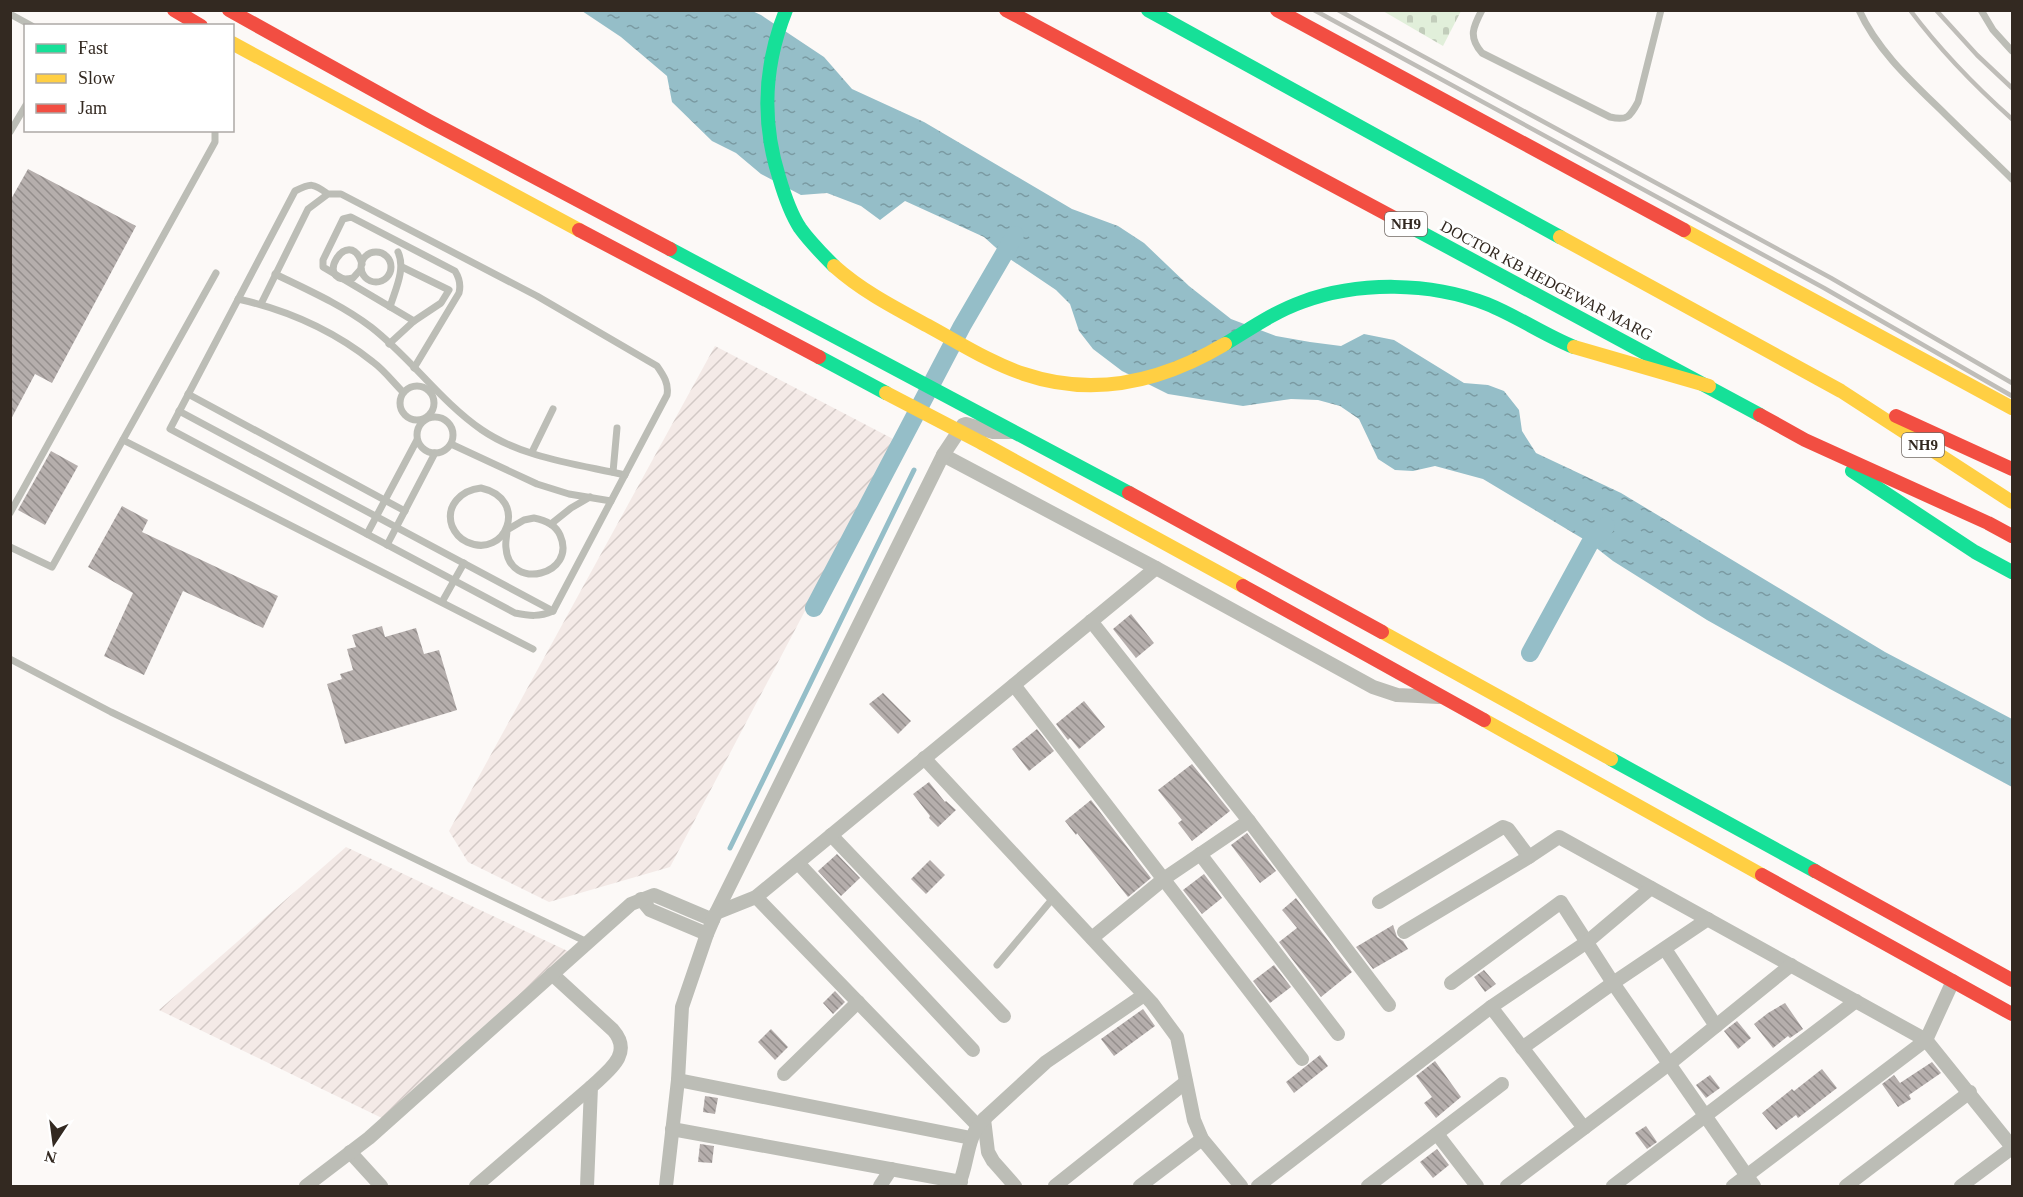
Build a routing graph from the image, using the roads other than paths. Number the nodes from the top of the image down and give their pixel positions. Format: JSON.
{"nodes":[{"id":1,"x":174,"y":10,"type":"edge"},
{"id":2,"x":229,"y":10,"type":"edge"},
{"id":3,"x":786,"y":10,"type":"edge"},
{"id":4,"x":1006,"y":10,"type":"edge"},
{"id":5,"x":1148,"y":10,"type":"edge"},
{"id":6,"x":1277,"y":10,"type":"edge"},
{"id":7,"x":1482,"y":10,"type":"edge"},
{"id":8,"x":1661,"y":10,"type":"edge"},
{"id":9,"x":1859,"y":10,"type":"edge"},
{"id":10,"x":1981,"y":10,"type":"edge"},
{"id":11,"x":10,"y":14,"type":"edge"},
{"id":12,"x":28,"y":24,"type":"edge"},
{"id":13,"x":198,"y":24,"type":"edge"},
{"id":14,"x":234,"y":44,"type":"edge"},
{"id":15,"x":2013,"y":51,"type":"edge"},
{"id":16,"x":24,"y":108,"type":"edge"},
{"id":17,"x":11,"y":128,"type":"edge"},
{"id":18,"x":215,"y":132,"type":"edge"},
{"id":19,"x":2013,"y":179,"type":"edge"},
{"id":20,"x":328,"y":194,"type":"junction"},
{"id":21,"x":398,"y":252,"type":"dead end"},
{"id":22,"x":362,"y":266,"type":"junction"},
{"id":23,"x":402,"y":267,"type":"junction"},
{"id":24,"x":216,"y":273,"type":"dead end"},
{"id":25,"x":275,"y":274,"type":"junction"},
{"id":26,"x":340,"y":278,"type":"junction"},
{"id":27,"x":238,"y":299,"type":"junction"},
{"id":28,"x":261,"y":304,"type":"junction"},
{"id":29,"x":390,"y":307,"type":"junction"},
{"id":30,"x":414,"y":321,"type":"junction"},
{"id":31,"x":389,"y":344,"type":"junction"},
{"id":32,"x":414,"y":368,"type":"junction"},
{"id":33,"x":1709,"y":386,"type":"junction"},
{"id":34,"x":430,"y":388,"type":"junction"},
{"id":35,"x":403,"y":392,"type":"junction"},
{"id":36,"x":1841,"y":392,"type":"junction"},
{"id":37,"x":188,"y":394,"type":"junction"},
{"id":38,"x":2013,"y":408,"type":"edge"},
{"id":39,"x":457,"y":409,"type":"junction"},
{"id":40,"x":553,"y":409,"type":"dead end"},
{"id":41,"x":179,"y":411,"type":"junction"},
{"id":42,"x":425,"y":418,"type":"junction"},
{"id":43,"x":448,"y":422,"type":"junction"},
{"id":44,"x":617,"y":428,"type":"dead end"},
{"id":45,"x":1012,"y":432,"type":"junction"},
{"id":46,"x":123,"y":440,"type":"junction"},
{"id":47,"x":417,"y":440,"type":"junction"},
{"id":48,"x":1805,"y":440,"type":"junction"},
{"id":49,"x":450,"y":444,"type":"junction"},
{"id":50,"x":435,"y":453,"type":"junction"},
{"id":51,"x":532,"y":453,"type":"junction"},
{"id":52,"x":943,"y":455,"type":"junction"},
{"id":53,"x":2013,"y":469,"type":"edge"},
{"id":54,"x":613,"y":472,"type":"junction"},
{"id":55,"x":625,"y":475,"type":"junction"},
{"id":56,"x":590,"y":497,"type":"junction"},
{"id":57,"x":385,"y":500,"type":"junction"},
{"id":58,"x":2008,"y":500,"type":"edge"},
{"id":59,"x":611,"y":501,"type":"junction"},
{"id":60,"x":405,"y":510,"type":"junction"},
{"id":61,"x":10,"y":513,"type":"edge"},
{"id":62,"x":376,"y":517,"type":"junction"},
{"id":63,"x":551,"y":524,"type":"junction"},
{"id":64,"x":396,"y":527,"type":"junction"},
{"id":65,"x":507,"y":530,"type":"junction"},
{"id":66,"x":367,"y":534,"type":"junction"},
{"id":67,"x":2013,"y":536,"type":"edge"},
{"id":68,"x":387,"y":545,"type":"junction"},
{"id":69,"x":10,"y":547,"type":"edge"},
{"id":70,"x":464,"y":563,"type":"junction"},
{"id":71,"x":1156,"y":568,"type":"junction"},
{"id":72,"x":2013,"y":572,"type":"edge"},
{"id":73,"x":454,"y":580,"type":"junction"},
{"id":74,"x":442,"y":603,"type":"junction"},
{"id":75,"x":553,"y":611,"type":"junction"},
{"id":76,"x":1091,"y":621,"type":"junction"},
{"id":77,"x":533,"y":649,"type":"dead end"},
{"id":78,"x":10,"y":659,"type":"edge"},
{"id":79,"x":1014,"y":685,"type":"junction"},
{"id":80,"x":1442,"y":697,"type":"junction"},
{"id":81,"x":924,"y":758,"type":"junction"},
{"id":82,"x":1249,"y":821,"type":"junction"},
{"id":83,"x":831,"y":835,"type":"junction"},
{"id":84,"x":1200,"y":854,"type":"junction"},
{"id":85,"x":1530,"y":857,"type":"junction"},
{"id":86,"x":798,"y":862,"type":"junction"},
{"id":87,"x":1165,"y":878,"type":"junction"},
{"id":88,"x":1651,"y":888,"type":"junction"},
{"id":89,"x":756,"y":897,"type":"junction"},
{"id":90,"x":1054,"y":897,"type":"junction"},
{"id":91,"x":1379,"y":902,"type":"dead end"},
{"id":92,"x":1708,"y":919,"type":"junction"},
{"id":93,"x":707,"y":923,"type":"junction"},
{"id":94,"x":1404,"y":932,"type":"dead end"},
{"id":95,"x":1092,"y":938,"type":"junction"},
{"id":96,"x":588,"y":942,"type":"junction"},
{"id":97,"x":1587,"y":942,"type":"junction"},
{"id":98,"x":1665,"y":949,"type":"junction"},
{"id":99,"x":997,"y":965,"type":"dead end"},
{"id":100,"x":1791,"y":965,"type":"junction"},
{"id":101,"x":552,"y":974,"type":"junction"},
{"id":102,"x":2013,"y":980,"type":"edge"},
{"id":103,"x":1953,"y":981,"type":"junction"},
{"id":104,"x":1451,"y":983,"type":"dead end"},
{"id":105,"x":1613,"y":983,"type":"junction"},
{"id":106,"x":1144,"y":995,"type":"junction"},
{"id":107,"x":1856,"y":1001,"type":"junction"},
{"id":108,"x":858,"y":1002,"type":"junction"},
{"id":109,"x":1389,"y":1005,"type":"dead end"},
{"id":110,"x":1491,"y":1007,"type":"junction"},
{"id":111,"x":2013,"y":1014,"type":"edge"},
{"id":112,"x":1004,"y":1016,"type":"dead end"},
{"id":113,"x":1716,"y":1026,"type":"junction"},
{"id":114,"x":1338,"y":1034,"type":"dead end"},
{"id":115,"x":1929,"y":1034,"type":"junction"},
{"id":116,"x":1522,"y":1048,"type":"junction"},
{"id":117,"x":973,"y":1050,"type":"dead end"},
{"id":118,"x":1302,"y":1059,"type":"dead end"},
{"id":119,"x":1669,"y":1064,"type":"junction"},
{"id":120,"x":784,"y":1074,"type":"dead end"},
{"id":121,"x":678,"y":1080,"type":"junction"},
{"id":122,"x":1186,"y":1082,"type":"junction"},
{"id":123,"x":1502,"y":1084,"type":"dead end"},
{"id":124,"x":591,"y":1088,"type":"junction"},
{"id":125,"x":1970,"y":1092,"type":"junction"},
{"id":126,"x":1705,"y":1116,"type":"junction"},
{"id":127,"x":980,"y":1122,"type":"junction"},
{"id":128,"x":1584,"y":1128,"type":"junction"},
{"id":129,"x":672,"y":1129,"type":"junction"},
{"id":130,"x":1437,"y":1134,"type":"junction"},
{"id":131,"x":971,"y":1138,"type":"junction"},
{"id":132,"x":1202,"y":1139,"type":"junction"},
{"id":133,"x":2013,"y":1147,"type":"edge"},
{"id":134,"x":350,"y":1152,"type":"junction"},
{"id":135,"x":891,"y":1169,"type":"junction"},
{"id":136,"x":1750,"y":1181,"type":"edge"},
{"id":137,"x":960,"y":1184,"type":"edge"},
{"id":138,"x":306,"y":1186,"type":"edge"},
{"id":139,"x":381,"y":1186,"type":"edge"},
{"id":140,"x":476,"y":1186,"type":"edge"},
{"id":141,"x":587,"y":1186,"type":"edge"},
{"id":142,"x":666,"y":1186,"type":"edge"},
{"id":143,"x":880,"y":1186,"type":"edge"},
{"id":144,"x":1015,"y":1186,"type":"edge"},
{"id":145,"x":1055,"y":1186,"type":"edge"},
{"id":146,"x":1140,"y":1186,"type":"edge"},
{"id":147,"x":1240,"y":1186,"type":"edge"},
{"id":148,"x":1258,"y":1186,"type":"edge"},
{"id":149,"x":1368,"y":1186,"type":"edge"},
{"id":150,"x":1477,"y":1186,"type":"edge"},
{"id":151,"x":1507,"y":1186,"type":"edge"},
{"id":152,"x":1613,"y":1186,"type":"edge"},
{"id":153,"x":1733,"y":1186,"type":"edge"},
{"id":154,"x":1846,"y":1186,"type":"edge"},
{"id":155,"x":1961,"y":1186,"type":"edge"}],
"edges":[{"from":1,"to":13,"type":"main road"},
{"from":2,"to":45,"type":"main road"},
{"from":3,"to":33,"type":"main road"},
{"from":4,"to":33,"type":"main road","name":"DOCTOR KB HEDGEWAR MARG","number":"NH9"},
{"from":5,"to":36,"type":"main road","number":"NH9"},
{"from":6,"to":38,"type":"main road"},
{"from":7,"to":8,"type":"lane"},
{"from":9,"to":19,"type":"lane"},
{"from":10,"to":15,"type":"lane"},
{"from":11,"to":12,"type":"lane"},
{"from":14,"to":80,"type":"main road","bridge":true},
{"from":16,"to":17,"type":"lane"},
{"from":18,"to":61,"type":"lane"},
{"from":20,"to":25,"type":"lane"},
{"from":20,"to":27,"type":"lane"},
{"from":20,"to":55,"type":"lane"},
{"from":21,"to":23,"type":"lane"},
{"from":22,"to":22,"type":"lane"},
{"from":22,"to":26,"type":"lane"},
{"from":22,"to":26,"type":"lane"},
{"from":23,"to":29,"type":"lane"},
{"from":23,"to":30,"type":"lane"},
{"from":24,"to":46,"type":"lane"},
{"from":25,"to":28,"type":"lane"},
{"from":25,"to":31,"type":"lane"},
{"from":26,"to":29,"type":"lane"},
{"from":26,"to":32,"type":"lane"},
{"from":27,"to":28,"type":"lane"},
{"from":27,"to":37,"type":"lane"},
{"from":28,"to":35,"type":"lane"},
{"from":29,"to":30,"type":"lane"},
{"from":30,"to":31,"type":"lane"},
{"from":31,"to":32,"type":"lane"},
{"from":32,"to":34,"type":"lane"},
{"from":33,"to":48,"type":"main road","name":"DOCTOR KB HEDGEWAR MARG","number":"NH9"},
{"from":34,"to":35,"type":"lane"},
{"from":34,"to":39,"type":"lane"},
{"from":34,"to":42,"type":"lane"},
{"from":35,"to":42,"type":"lane"},
{"from":36,"to":53,"type":"main road"},
{"from":36,"to":58,"type":"main road","number":"NH9"},
{"from":37,"to":41,"type":"lane"},
{"from":37,"to":57,"type":"lane"},
{"from":39,"to":43,"type":"lane"},
{"from":39,"to":51,"type":"lane"},
{"from":40,"to":51,"type":"lane"},
{"from":41,"to":62,"type":"lane"},
{"from":41,"to":66,"type":"lane"},
{"from":42,"to":43,"type":"lane"},
{"from":42,"to":47,"type":"lane"},
{"from":43,"to":49,"type":"lane"},
{"from":44,"to":54,"type":"lane"},
{"from":45,"to":52,"type":"street"},
{"from":45,"to":102,"type":"main road"},
{"from":46,"to":69,"type":"lane"},
{"from":46,"to":74,"type":"lane"},
{"from":47,"to":50,"type":"lane"},
{"from":47,"to":57,"type":"lane"},
{"from":48,"to":67,"type":"main road","name":"DOCTOR KB HEDGEWAR MARG"},
{"from":48,"to":72,"type":"main road"},
{"from":49,"to":50,"type":"lane"},
{"from":49,"to":56,"type":"lane"},
{"from":50,"to":60,"type":"lane"},
{"from":51,"to":54,"type":"lane"},
{"from":52,"to":71,"type":"street"},
{"from":52,"to":93,"type":"street"},
{"from":54,"to":55,"type":"lane"},
{"from":55,"to":59,"type":"lane"},
{"from":56,"to":59,"type":"lane"},
{"from":56,"to":63,"type":"lane"},
{"from":57,"to":60,"type":"lane"},
{"from":57,"to":62,"type":"lane"},
{"from":59,"to":75,"type":"lane"},
{"from":60,"to":64,"type":"lane"},
{"from":62,"to":64,"type":"lane"},
{"from":62,"to":66,"type":"lane"},
{"from":63,"to":65,"type":"lane"},
{"from":63,"to":65,"type":"lane"},
{"from":64,"to":68,"type":"lane"},
{"from":64,"to":70,"type":"lane"},
{"from":65,"to":65,"type":"lane"},
{"from":66,"to":68,"type":"lane"},
{"from":68,"to":73,"type":"lane"},
{"from":70,"to":73,"type":"lane"},
{"from":70,"to":75,"type":"lane"},
{"from":71,"to":76,"type":"street"},
{"from":71,"to":80,"type":"street"},
{"from":73,"to":74,"type":"lane"},
{"from":73,"to":75,"type":"lane"},
{"from":74,"to":77,"type":"lane"},
{"from":76,"to":79,"type":"street"},
{"from":76,"to":82,"type":"street"},
{"from":78,"to":96,"type":"lane"},
{"from":79,"to":81,"type":"street"},
{"from":79,"to":87,"type":"street"},
{"from":80,"to":103,"type":"main road"},
{"from":81,"to":83,"type":"street"},
{"from":81,"to":90,"type":"street"},
{"from":82,"to":84,"type":"street"},
{"from":82,"to":109,"type":"street"},
{"from":83,"to":86,"type":"street"},
{"from":83,"to":112,"type":"street"},
{"from":84,"to":87,"type":"street"},
{"from":84,"to":114,"type":"street"},
{"from":85,"to":88,"type":"street"},
{"from":85,"to":91,"type":"street"},
{"from":85,"to":94,"type":"street"},
{"from":86,"to":89,"type":"street"},
{"from":86,"to":117,"type":"street"},
{"from":87,"to":95,"type":"street"},
{"from":87,"to":118,"type":"street"},
{"from":88,"to":92,"type":"street"},
{"from":88,"to":97,"type":"street"},
{"from":89,"to":93,"type":"street"},
{"from":89,"to":108,"type":"street"},
{"from":90,"to":95,"type":"street"},
{"from":90,"to":99,"type":"lane"},
{"from":92,"to":98,"type":"street"},
{"from":92,"to":100,"type":"street"},
{"from":93,"to":96,"type":"street"},
{"from":93,"to":121,"type":"street"},
{"from":95,"to":106,"type":"street"},
{"from":96,"to":101,"type":"street"},
{"from":97,"to":104,"type":"street"},
{"from":97,"to":105,"type":"street"},
{"from":97,"to":110,"type":"street"},
{"from":98,"to":105,"type":"street"},
{"from":98,"to":113,"type":"street"},
{"from":100,"to":107,"type":"street"},
{"from":100,"to":113,"type":"street"},
{"from":101,"to":124,"type":"street"},
{"from":101,"to":134,"type":"street"},
{"from":103,"to":111,"type":"main road"},
{"from":103,"to":115,"type":"street"},
{"from":105,"to":116,"type":"street"},
{"from":105,"to":119,"type":"street"},
{"from":106,"to":122,"type":"street"},
{"from":106,"to":127,"type":"street"},
{"from":107,"to":115,"type":"street"},
{"from":107,"to":126,"type":"street"},
{"from":108,"to":120,"type":"street"},
{"from":108,"to":127,"type":"street"},
{"from":110,"to":116,"type":"street"},
{"from":110,"to":148,"type":"street"},
{"from":113,"to":119,"type":"street"},
{"from":115,"to":125,"type":"street"},
{"from":115,"to":136,"type":"street"},
{"from":116,"to":128,"type":"street"},
{"from":119,"to":126,"type":"street"},
{"from":119,"to":128,"type":"street"},
{"from":121,"to":129,"type":"street"},
{"from":121,"to":131,"type":"street"},
{"from":122,"to":132,"type":"street"},
{"from":122,"to":145,"type":"street"},
{"from":123,"to":130,"type":"street"},
{"from":124,"to":140,"type":"street"},
{"from":124,"to":141,"type":"street"},
{"from":125,"to":133,"type":"street"},
{"from":125,"to":154,"type":"street"},
{"from":126,"to":136,"type":"street"},
{"from":126,"to":152,"type":"street"},
{"from":127,"to":131,"type":"street"},
{"from":127,"to":144,"type":"street"},
{"from":128,"to":151,"type":"street"},
{"from":129,"to":135,"type":"street"},
{"from":129,"to":142,"type":"street"},
{"from":130,"to":149,"type":"street"},
{"from":130,"to":150,"type":"street"},
{"from":131,"to":137,"type":"street"},
{"from":132,"to":146,"type":"street"},
{"from":132,"to":147,"type":"street"},
{"from":133,"to":155,"type":"street"},
{"from":134,"to":138,"type":"street"},
{"from":134,"to":139,"type":"street"},
{"from":135,"to":137,"type":"street"},
{"from":135,"to":143,"type":"street"},
{"from":136,"to":153,"type":"street"}]}
